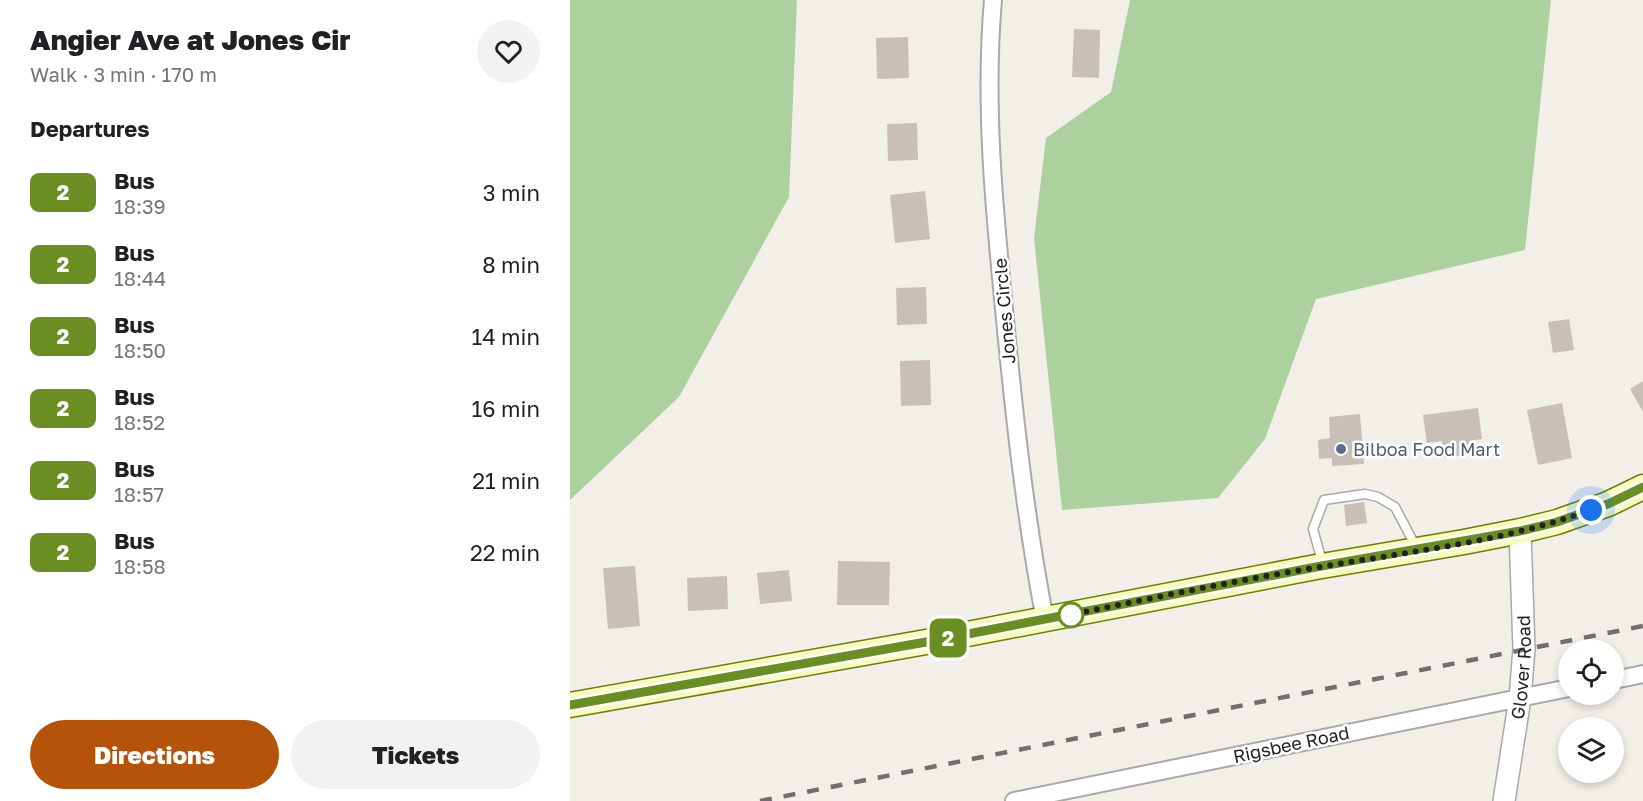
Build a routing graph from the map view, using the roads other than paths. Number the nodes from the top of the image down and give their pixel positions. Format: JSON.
{"nodes":[{"id":1,"x":993,"y":0,"type":"edge"},
{"id":2,"x":1643,"y":487,"type":"edge"},
{"id":3,"x":1520,"y":531,"type":"junction"},
{"id":4,"x":1418,"y":550,"type":"junction"},
{"id":5,"x":1323,"y":566,"type":"junction"},
{"id":6,"x":1046,"y":620,"type":"junction"},
{"id":7,"x":1643,"y":674,"type":"edge"},
{"id":8,"x":1624,"y":678,"type":"edge"},
{"id":9,"x":1558,"y":690,"type":"edge"},
{"id":10,"x":1520,"y":698,"type":"junction"},
{"id":11,"x":570,"y":705,"type":"edge"},
{"id":12,"x":1014,"y":801,"type":"edge"},
{"id":13,"x":1504,"y":801,"type":"edge"}],
"edges":[{"from":1,"to":6,"type":"street","name":"Jones Circle"},
{"from":2,"to":3,"type":"main road"},
{"from":3,"to":4,"type":"main road"},
{"from":3,"to":10,"type":"street","name":"Glover Road"},
{"from":4,"to":5,"type":"main road"},
{"from":4,"to":5,"type":"lane"},
{"from":5,"to":6,"type":"main road"},
{"from":6,"to":11,"type":"main road"},
{"from":7,"to":8,"type":"street"},
{"from":9,"to":10,"type":"street","name":"Rigsbee Road"},
{"from":10,"to":12,"type":"street","name":"Rigsbee Road"},
{"from":10,"to":13,"type":"street","name":"Glover Road"}]}
